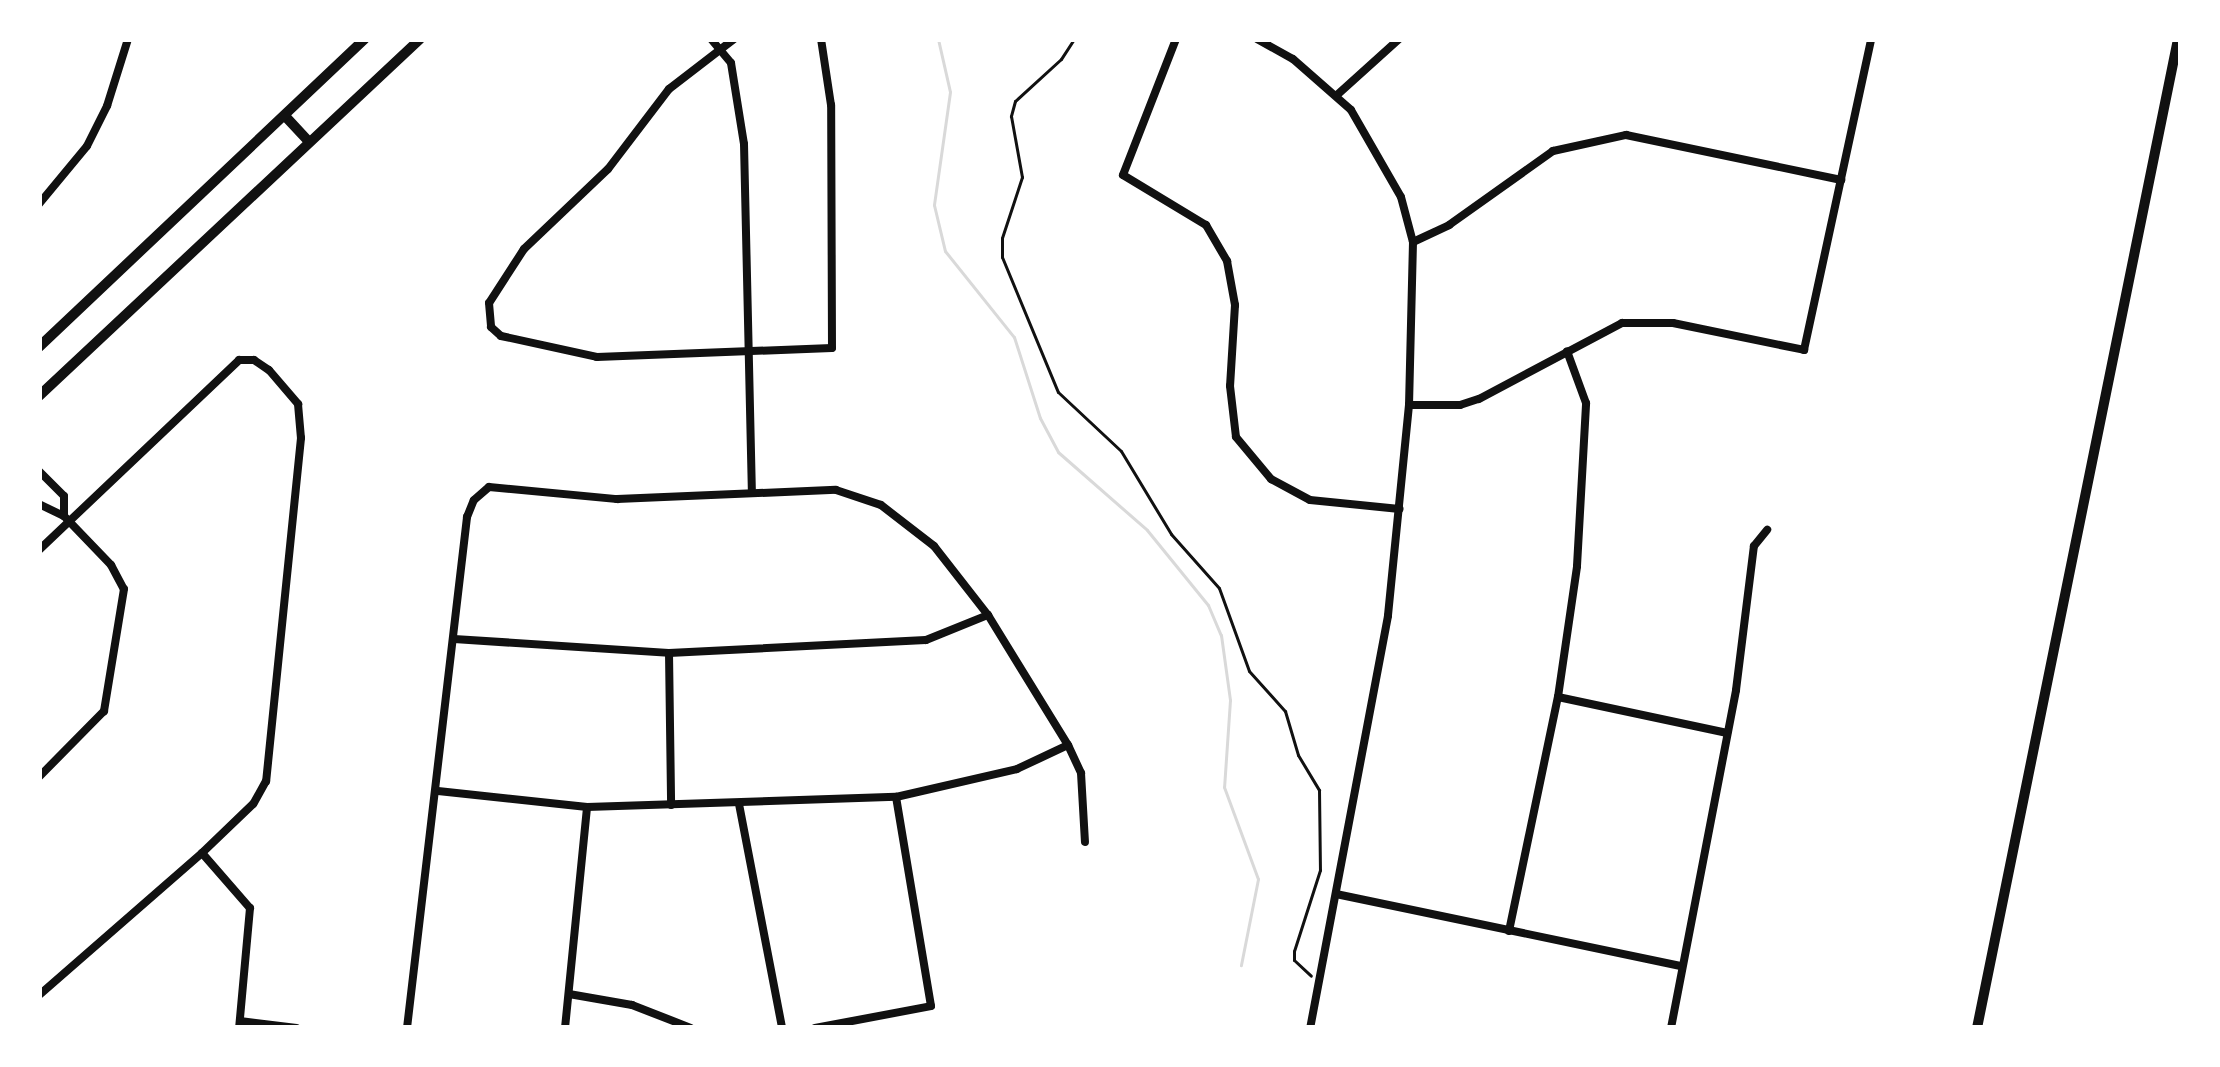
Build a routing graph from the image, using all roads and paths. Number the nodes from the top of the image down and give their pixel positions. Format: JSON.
{"nodes":[{"id":1,"x":128,"y":39,"type":"edge"},
{"id":2,"x":365,"y":39,"type":"edge"},
{"id":3,"x":420,"y":39,"type":"edge"},
{"id":4,"x":711,"y":39,"type":"edge"},
{"id":5,"x":734,"y":39,"type":"edge"},
{"id":6,"x":821,"y":39,"type":"edge"},
{"id":7,"x":1074,"y":39,"type":"edge"},
{"id":8,"x":1176,"y":39,"type":"edge"},
{"id":9,"x":1257,"y":39,"type":"edge"},
{"id":10,"x":1399,"y":39,"type":"edge"},
{"id":11,"x":1871,"y":39,"type":"edge"},
{"id":12,"x":2178,"y":39,"type":"edge"},
{"id":13,"x":720,"y":48,"type":"junction"},
{"id":14,"x":1337,"y":95,"type":"junction"},
{"id":15,"x":285,"y":116,"type":"junction"},
{"id":16,"x":309,"y":142,"type":"junction"},
{"id":17,"x":1841,"y":181,"type":"junction"},
{"id":18,"x":39,"y":204,"type":"edge"},
{"id":19,"x":1413,"y":242,"type":"junction"},
{"id":20,"x":39,"y":347,"type":"edge"},
{"id":21,"x":748,"y":351,"type":"junction"},
{"id":22,"x":1567,"y":351,"type":"junction"},
{"id":23,"x":39,"y":396,"type":"edge"},
{"id":24,"x":1409,"y":405,"type":"junction"},
{"id":25,"x":39,"y":471,"type":"edge"},
{"id":26,"x":752,"y":492,"type":"junction"},
{"id":27,"x":39,"y":504,"type":"edge"},
{"id":28,"x":1400,"y":509,"type":"junction"},
{"id":29,"x":67,"y":518,"type":"junction"},
{"id":30,"x":1767,"y":530,"type":"dead end"},
{"id":31,"x":39,"y":550,"type":"edge"},
{"id":32,"x":988,"y":615,"type":"junction"},
{"id":33,"x":454,"y":639,"type":"junction"},
{"id":34,"x":668,"y":653,"type":"junction"},
{"id":35,"x":1558,"y":697,"type":"junction"},
{"id":36,"x":1727,"y":733,"type":"junction"},
{"id":37,"x":1068,"y":746,"type":"junction"},
{"id":38,"x":39,"y":777,"type":"edge"},
{"id":39,"x":438,"y":791,"type":"junction"},
{"id":40,"x":896,"y":797,"type":"junction"},
{"id":41,"x":671,"y":805,"type":"junction"},
{"id":42,"x":739,"y":805,"type":"junction"},
{"id":43,"x":587,"y":807,"type":"junction"},
{"id":44,"x":1084,"y":842,"type":"dead end"},
{"id":45,"x":202,"y":854,"type":"junction"},
{"id":46,"x":1336,"y":894,"type":"junction"},
{"id":47,"x":1509,"y":931,"type":"junction"},
{"id":48,"x":1681,"y":966,"type":"junction"},
{"id":49,"x":1317,"y":981,"type":"junction"},
{"id":50,"x":569,"y":994,"type":"junction"},
{"id":51,"x":39,"y":995,"type":"edge"},
{"id":52,"x":240,"y":1025,"type":"edge"},
{"id":53,"x":297,"y":1028,"type":"edge"},
{"id":54,"x":407,"y":1028,"type":"edge"},
{"id":55,"x":565,"y":1028,"type":"edge"},
{"id":56,"x":691,"y":1028,"type":"edge"},
{"id":57,"x":782,"y":1028,"type":"edge"},
{"id":58,"x":815,"y":1028,"type":"edge"},
{"id":59,"x":1310,"y":1028,"type":"edge"},
{"id":60,"x":1670,"y":1028,"type":"edge"},
{"id":61,"x":1976,"y":1028,"type":"edge"}],
"edges":[{"from":1,"to":18,"type":"street"},
{"from":2,"to":15,"type":"main road"},
{"from":3,"to":16,"type":"main road"},
{"from":4,"to":13,"type":"street"},
{"from":5,"to":13,"type":"street"},
{"from":6,"to":21,"type":"street"},
{"from":7,"to":49,"type":"path"},
{"from":8,"to":28,"type":"street"},
{"from":9,"to":14,"type":"street"},
{"from":10,"to":14,"type":"street"},
{"from":11,"to":17,"type":"street"},
{"from":12,"to":61,"type":"main road"},
{"from":13,"to":21,"type":"street"},
{"from":13,"to":21,"type":"street"},
{"from":14,"to":19,"type":"street"},
{"from":15,"to":16,"type":"main road"},
{"from":15,"to":20,"type":"main road"},
{"from":16,"to":23,"type":"main road"},
{"from":17,"to":19,"type":"street"},
{"from":17,"to":22,"type":"street"},
{"from":19,"to":24,"type":"street"},
{"from":21,"to":26,"type":"street"},
{"from":22,"to":24,"type":"street"},
{"from":22,"to":35,"type":"street"},
{"from":24,"to":28,"type":"street"},
{"from":25,"to":29,"type":"street"},
{"from":26,"to":32,"type":"street"},
{"from":26,"to":33,"type":"street"},
{"from":27,"to":29,"type":"street"},
{"from":28,"to":46,"type":"street"},
{"from":29,"to":31,"type":"street"},
{"from":29,"to":38,"type":"street"},
{"from":29,"to":45,"type":"street"},
{"from":30,"to":36,"type":"street"},
{"from":32,"to":34,"type":"street"},
{"from":32,"to":37,"type":"street"},
{"from":33,"to":34,"type":"street"},
{"from":33,"to":39,"type":"street"},
{"from":34,"to":41,"type":"street"},
{"from":35,"to":36,"type":"street"},
{"from":35,"to":47,"type":"street"},
{"from":36,"to":48,"type":"street"},
{"from":37,"to":40,"type":"street"},
{"from":37,"to":44,"type":"street"},
{"from":39,"to":43,"type":"street"},
{"from":39,"to":54,"type":"street"},
{"from":40,"to":42,"type":"street"},
{"from":40,"to":58,"type":"street"},
{"from":41,"to":42,"type":"street"},
{"from":41,"to":43,"type":"street"},
{"from":42,"to":57,"type":"street"},
{"from":43,"to":50,"type":"street"},
{"from":45,"to":51,"type":"street"},
{"from":45,"to":52,"type":"street"},
{"from":46,"to":47,"type":"street"},
{"from":46,"to":49,"type":"street"},
{"from":47,"to":48,"type":"street"},
{"from":48,"to":60,"type":"street"},
{"from":49,"to":59,"type":"street"},
{"from":50,"to":55,"type":"street"},
{"from":50,"to":56,"type":"street"},
{"from":52,"to":53,"type":"street"}]}
